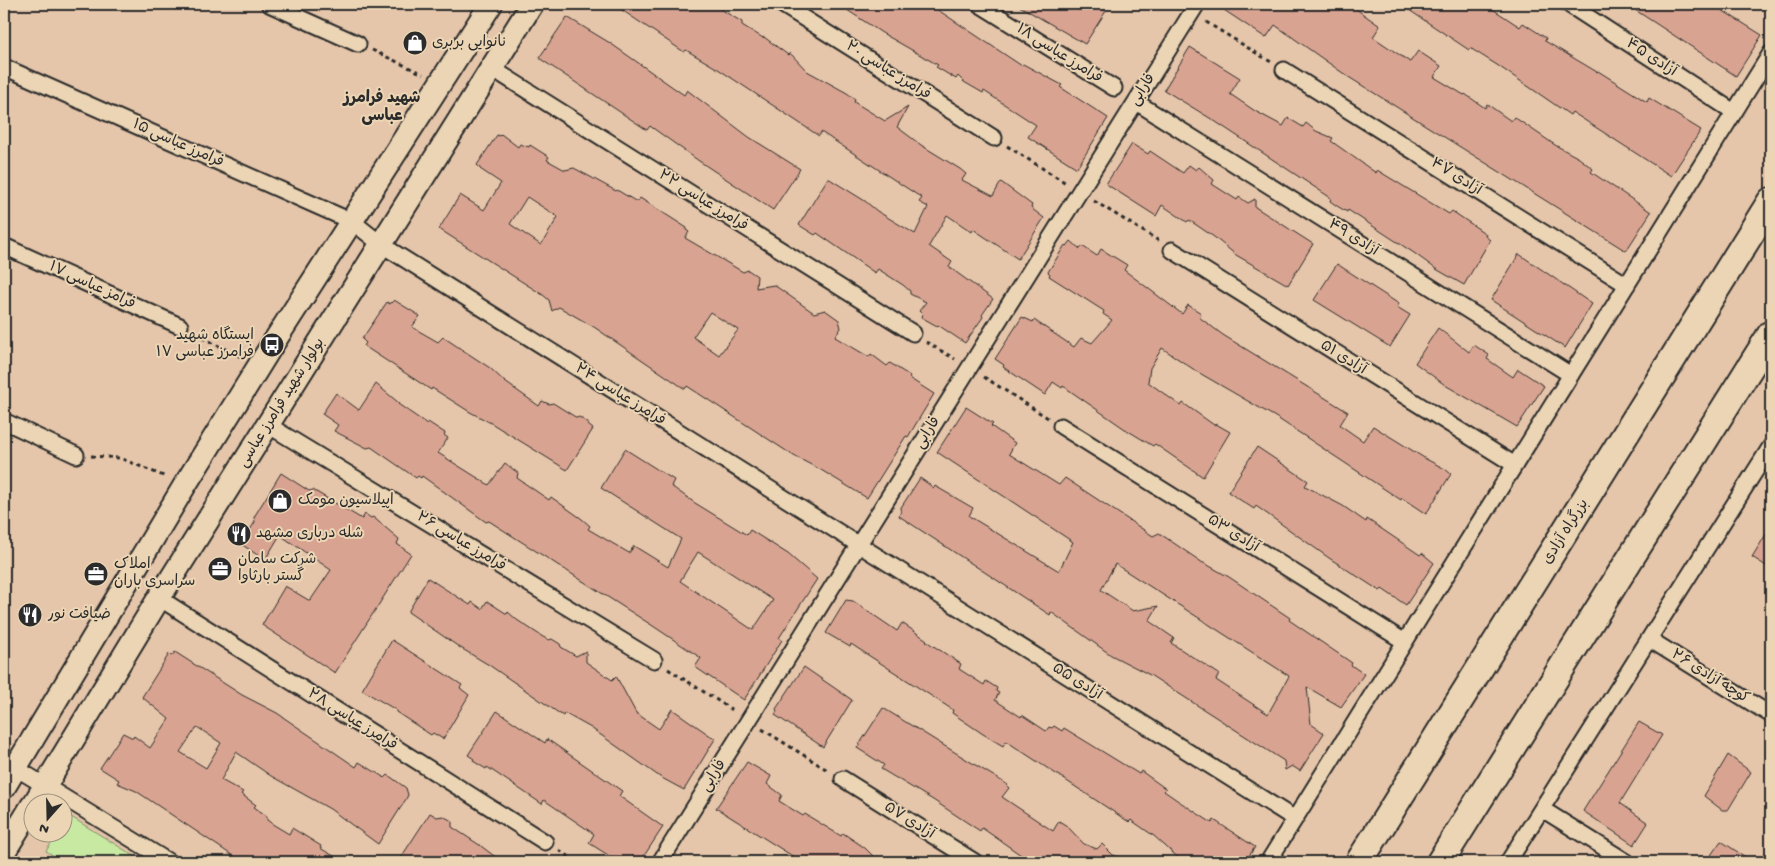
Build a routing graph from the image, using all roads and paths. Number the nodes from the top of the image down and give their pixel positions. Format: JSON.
{"nodes":[{"id":1,"x":269,"y":4,"type":"edge"},
{"id":2,"x":491,"y":4,"type":"edge"},
{"id":3,"x":532,"y":4,"type":"edge"},
{"id":4,"x":781,"y":4,"type":"edge"},
{"id":5,"x":979,"y":4,"type":"edge"},
{"id":6,"x":1568,"y":4,"type":"edge"},
{"id":7,"x":1194,"y":8,"type":"edge"},
{"id":8,"x":358,"y":44,"type":"joint"},
{"id":9,"x":1771,"y":53,"type":"edge"},
{"id":10,"x":4,"y":67,"type":"edge"},
{"id":11,"x":493,"y":69,"type":"junction"},
{"id":12,"x":1284,"y":70,"type":"joint"},
{"id":13,"x":441,"y":82,"type":"junction"},
{"id":14,"x":1114,"y":88,"type":"dead end"},
{"id":15,"x":1136,"y":102,"type":"junction"},
{"id":16,"x":1734,"y":112,"type":"junction"},
{"id":17,"x":994,"y":138,"type":"dead end"},
{"id":18,"x":1771,"y":201,"type":"edge"},
{"id":19,"x":353,"y":222,"type":"junction"},
{"id":20,"x":382,"y":245,"type":"junction"},
{"id":21,"x":4,"y":246,"type":"edge"},
{"id":22,"x":1172,"y":250,"type":"dead end"},
{"id":23,"x":1627,"y":285,"type":"junction"},
{"id":24,"x":180,"y":326,"type":"joint"},
{"id":25,"x":913,"y":333,"type":"joint"},
{"id":26,"x":1767,"y":342,"type":"edge"},
{"id":27,"x":259,"y":367,"type":"junction"},
{"id":28,"x":969,"y":368,"type":"junction"},
{"id":29,"x":1571,"y":375,"type":"junction"},
{"id":30,"x":4,"y":421,"type":"edge"},
{"id":31,"x":268,"y":424,"type":"junction"},
{"id":32,"x":1061,"y":426,"type":"joint"},
{"id":33,"x":1769,"y":453,"type":"edge"},
{"id":34,"x":76,"y":456,"type":"joint"},
{"id":35,"x":1515,"y":465,"type":"junction"},
{"id":36,"x":185,"y":485,"type":"junction"},
{"id":37,"x":859,"y":545,"type":"junction"},
{"id":38,"x":159,"y":598,"type":"junction"},
{"id":39,"x":1649,"y":639,"type":"junction"},
{"id":40,"x":1405,"y":642,"type":"junction"},
{"id":41,"x":654,"y":660,"type":"dead end"},
{"id":42,"x":1771,"y":715,"type":"edge"},
{"id":43,"x":16,"y":768,"type":"junction"},
{"id":44,"x":844,"y":779,"type":"dead end"},
{"id":45,"x":4,"y":787,"type":"edge"},
{"id":46,"x":34,"y":794,"type":"edge"},
{"id":47,"x":39,"y":794,"type":"edge"},
{"id":48,"x":1542,"y":809,"type":"junction"},
{"id":49,"x":72,"y":815,"type":"edge"},
{"id":50,"x":1295,"y":819,"type":"junction"},
{"id":51,"x":22,"y":823,"type":"edge"},
{"id":52,"x":545,"y":842,"type":"joint"},
{"id":53,"x":4,"y":852,"type":"edge"},
{"id":54,"x":169,"y":862,"type":"edge"},
{"id":55,"x":578,"y":862,"type":"edge"},
{"id":56,"x":660,"y":862,"type":"edge"},
{"id":57,"x":975,"y":862,"type":"edge"},
{"id":58,"x":1268,"y":862,"type":"edge"},
{"id":59,"x":1359,"y":862,"type":"edge"},
{"id":60,"x":1440,"y":862,"type":"edge"},
{"id":61,"x":1508,"y":862,"type":"edge"},
{"id":62,"x":1627,"y":862,"type":"edge"}],
"edges":[{"from":1,"to":8,"type":"street"},
{"from":2,"to":13,"type":"main road"},
{"from":3,"to":11,"type":"main road","name":"بولوار شهید فرامرز عباسی"},
{"from":4,"to":17,"type":"street","name":"فرامرز عباسی ۲۰"},
{"from":5,"to":14,"type":"street","name":"فرامرز عباسی ۱۸"},
{"from":6,"to":16,"type":"street","name":"۴۵ آزادی"},
{"from":7,"to":12,"type":"path"},
{"from":7,"to":15,"type":"street","name":"فارابی"},
{"from":8,"to":13,"type":"path"},
{"from":9,"to":16,"type":"street"},
{"from":10,"to":19,"type":"street","name":"فرامرز عباسی ۱۵"},
{"from":11,"to":20,"type":"main road","name":"بولوار شهید فرامرز عباسی"},
{"from":11,"to":25,"type":"street","name":"فرامرز عباسی ۲۲"},
{"from":12,"to":23,"type":"street","name":"۴۷ آزادی"},
{"from":13,"to":19,"type":"main road"},
{"from":15,"to":28,"type":"street","name":"فارابی"},
{"from":15,"to":29,"type":"street","name":"۴۹ آزادی"},
{"from":16,"to":23,"type":"street"},
{"from":18,"to":59,"type":"highway","name":"بزرگراه آزادی"},
{"from":19,"to":20,"type":"street","name":"فرامرز عباسی ۱۵"},
{"from":19,"to":27,"type":"main road"},
{"from":20,"to":31,"type":"main road","name":"بولوار شهید فرامرز عباسی"},
{"from":20,"to":37,"type":"street","name":"فرامرز عباسی ۲۴"},
{"from":21,"to":24,"type":"street","name":"فرامز عباسی ۱۷"},
{"from":22,"to":35,"type":"street","name":"۵۱ آزادی"},
{"from":23,"to":29,"type":"street"},
{"from":24,"to":27,"type":"path"},
{"from":25,"to":28,"type":"path"},
{"from":26,"to":60,"type":"highway"},
{"from":27,"to":36,"type":"main road"},
{"from":28,"to":32,"type":"path"},
{"from":28,"to":37,"type":"street","name":"فارابی"},
{"from":29,"to":35,"type":"street"},
{"from":30,"to":34,"type":"street"},
{"from":31,"to":38,"type":"main road","name":"بولوار شهید فرامرز عباسی"},
{"from":31,"to":41,"type":"street","name":"فرامرز عباسی ۲۶"},
{"from":32,"to":40,"type":"street","name":"۵۳ آزادی"},
{"from":33,"to":39,"type":"street"},
{"from":34,"to":36,"type":"path"},
{"from":35,"to":40,"type":"street"},
{"from":36,"to":43,"type":"main road"},
{"from":37,"to":50,"type":"street","name":"آزادی ۵۵"},
{"from":37,"to":56,"type":"street","name":"فارابی"},
{"from":38,"to":47,"type":"main road","name":"بولوار شهید فرامرز عباسی"},
{"from":38,"to":52,"type":"street","name":"فرامرز عباسی ۲۸"},
{"from":39,"to":42,"type":"street","name":"کوچه آزادی ۲۶"},
{"from":39,"to":48,"type":"street"},
{"from":40,"to":50,"type":"street"},
{"from":43,"to":45,"type":"main road"},
{"from":43,"to":46,"type":"street"},
{"from":44,"to":57,"type":"street","name":"آزادی ۵۷"},
{"from":48,"to":61,"type":"street"},
{"from":48,"to":62,"type":"street"},
{"from":49,"to":54,"type":"street"},
{"from":50,"to":58,"type":"street"},
{"from":51,"to":53,"type":"main road","name":"بولوار شهید فرامرز عباسی"},
{"from":52,"to":55,"type":"path"}]}
